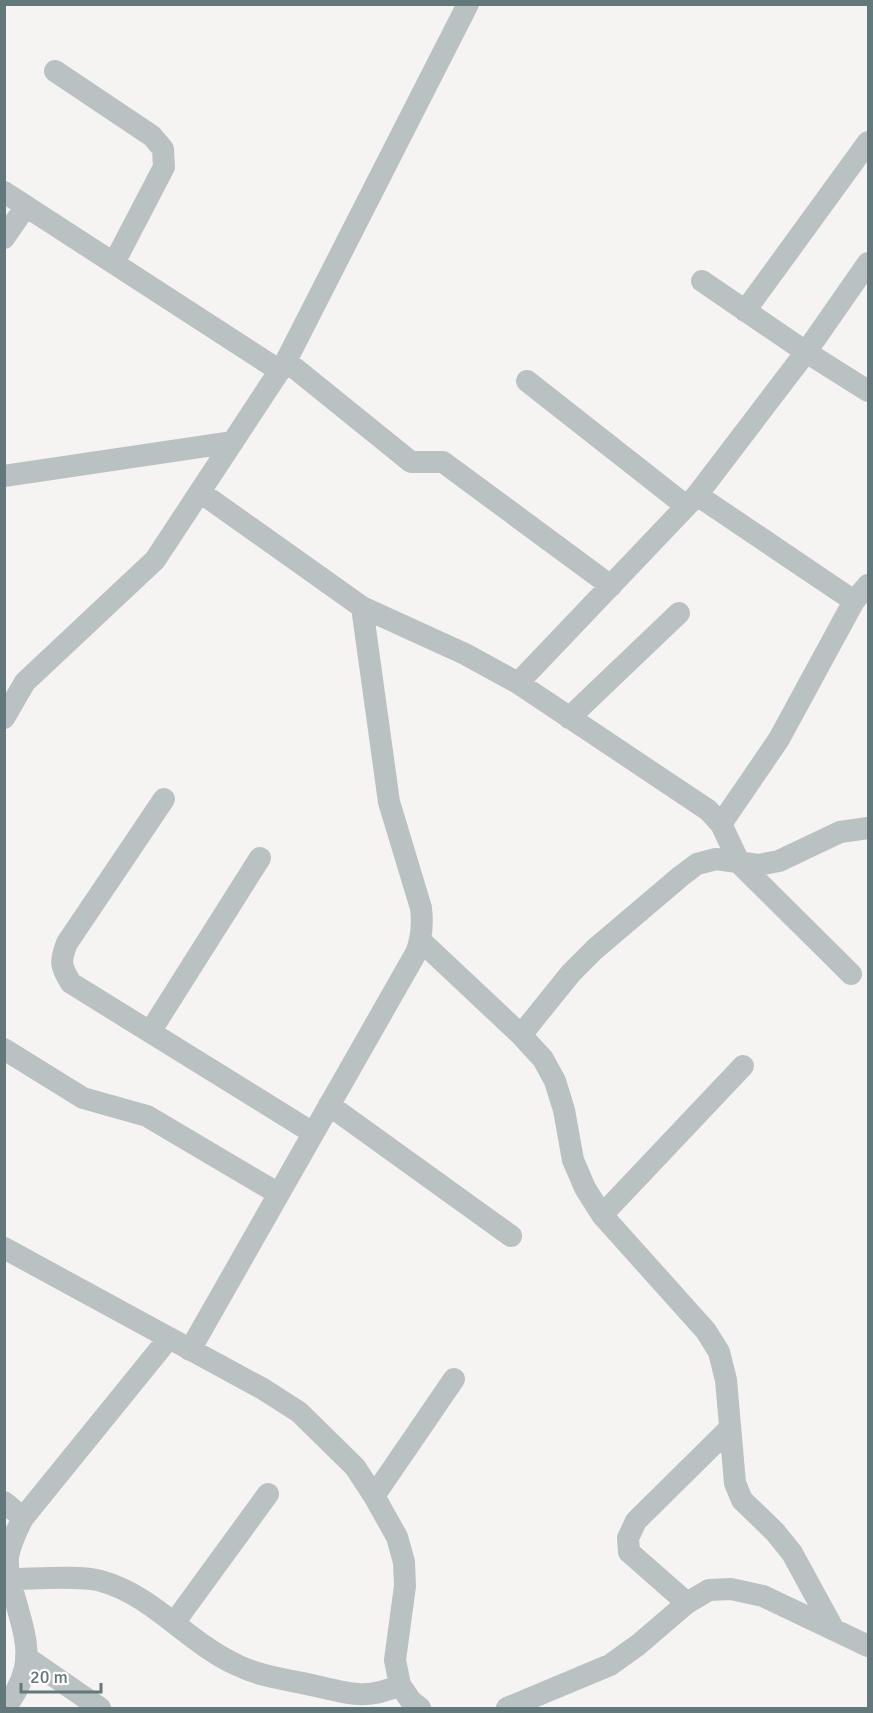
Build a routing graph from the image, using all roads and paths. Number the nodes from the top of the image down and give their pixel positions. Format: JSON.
{"nodes":[{"id":1,"x":468,"y":4,"type":"edge"},
{"id":2,"x":55,"y":71,"type":"dead end"},
{"id":3,"x":868,"y":142,"type":"edge"},
{"id":4,"x":4,"y":192,"type":"edge"},
{"id":5,"x":26,"y":206,"type":"junction"},
{"id":6,"x":4,"y":238,"type":"edge"},
{"id":7,"x":114,"y":263,"type":"junction"},
{"id":8,"x":868,"y":265,"type":"edge"},
{"id":9,"x":702,"y":281,"type":"dead end"},
{"id":10,"x":745,"y":311,"type":"junction"},
{"id":11,"x":806,"y":352,"type":"junction"},
{"id":12,"x":283,"y":366,"type":"junction"},
{"id":13,"x":527,"y":381,"type":"dead end"},
{"id":14,"x":868,"y":392,"type":"edge"},
{"id":15,"x":232,"y":442,"type":"junction"},
{"id":16,"x":4,"y":476,"type":"edge"},
{"id":17,"x":200,"y":492,"type":"junction"},
{"id":18,"x":692,"y":500,"type":"junction"},
{"id":19,"x":611,"y":586,"type":"junction"},
{"id":20,"x":861,"y":593,"type":"edge"},
{"id":21,"x":362,"y":607,"type":"junction"},
{"id":22,"x":679,"y":613,"type":"dead end"},
{"id":23,"x":518,"y":683,"type":"junction"},
{"id":24,"x":4,"y":718,"type":"edge"},
{"id":25,"x":569,"y":718,"type":"junction"},
{"id":26,"x":164,"y":800,"type":"dead end"},
{"id":27,"x":721,"y":824,"type":"junction"},
{"id":28,"x":868,"y":828,"type":"edge"},
{"id":29,"x":260,"y":858,"type":"dead end"},
{"id":30,"x":740,"y":864,"type":"junction"},
{"id":31,"x":421,"y":941,"type":"junction"},
{"id":32,"x":851,"y":974,"type":"dead end"},
{"id":33,"x":150,"y":1032,"type":"junction"},
{"id":34,"x":521,"y":1035,"type":"junction"},
{"id":35,"x":4,"y":1049,"type":"edge"},
{"id":36,"x":744,"y":1066,"type":"dead end"},
{"id":37,"x":329,"y":1105,"type":"junction"},
{"id":38,"x":313,"y":1133,"type":"junction"},
{"id":39,"x":279,"y":1194,"type":"junction"},
{"id":40,"x":602,"y":1215,"type":"junction"},
{"id":41,"x":512,"y":1236,"type":"dead end"},
{"id":42,"x":4,"y":1248,"type":"edge"},
{"id":43,"x":169,"y":1338,"type":"junction"},
{"id":44,"x":190,"y":1350,"type":"junction"},
{"id":45,"x":454,"y":1379,"type":"dead end"},
{"id":46,"x":730,"y":1428,"type":"junction"},
{"id":47,"x":268,"y":1494,"type":"dead end"},
{"id":48,"x":375,"y":1496,"type":"junction"},
{"id":49,"x":4,"y":1502,"type":"edge"},
{"id":50,"x":23,"y":1518,"type":"junction"},
{"id":51,"x":9,"y":1579,"type":"junction"},
{"id":52,"x":687,"y":1603,"type":"junction"},
{"id":53,"x":174,"y":1623,"type":"junction"},
{"id":54,"x":834,"y":1629,"type":"junction"},
{"id":55,"x":868,"y":1646,"type":"edge"},
{"id":56,"x":26,"y":1657,"type":"junction"},
{"id":57,"x":400,"y":1685,"type":"junction"},
{"id":58,"x":5,"y":1708,"type":"edge"},
{"id":59,"x":100,"y":1708,"type":"edge"},
{"id":60,"x":420,"y":1708,"type":"edge"},
{"id":61,"x":507,"y":1708,"type":"edge"}],
"edges":[{"from":1,"to":12,"type":"street"},
{"from":2,"to":7,"type":"street"},
{"from":3,"to":10,"type":"street"},
{"from":4,"to":5,"type":"street"},
{"from":5,"to":6,"type":"street"},
{"from":5,"to":7,"type":"street"},
{"from":7,"to":12,"type":"street"},
{"from":8,"to":11,"type":"street"},
{"from":9,"to":10,"type":"street"},
{"from":10,"to":11,"type":"street"},
{"from":11,"to":14,"type":"street"},
{"from":11,"to":18,"type":"street"},
{"from":12,"to":15,"type":"street"},
{"from":12,"to":19,"type":"street"},
{"from":13,"to":18,"type":"street"},
{"from":15,"to":16,"type":"street"},
{"from":15,"to":17,"type":"street"},
{"from":17,"to":21,"type":"street"},
{"from":17,"to":24,"type":"street"},
{"from":18,"to":19,"type":"street"},
{"from":18,"to":20,"type":"street"},
{"from":19,"to":23,"type":"street"},
{"from":20,"to":27,"type":"street"},
{"from":21,"to":23,"type":"street"},
{"from":21,"to":31,"type":"street"},
{"from":22,"to":25,"type":"street"},
{"from":23,"to":25,"type":"street"},
{"from":25,"to":27,"type":"street"},
{"from":26,"to":33,"type":"street"},
{"from":27,"to":30,"type":"street"},
{"from":28,"to":30,"type":"street"},
{"from":29,"to":33,"type":"street"},
{"from":30,"to":32,"type":"street"},
{"from":30,"to":34,"type":"street"},
{"from":31,"to":34,"type":"street"},
{"from":31,"to":37,"type":"street"},
{"from":33,"to":38,"type":"street"},
{"from":34,"to":40,"type":"street"},
{"from":35,"to":39,"type":"street"},
{"from":36,"to":40,"type":"street"},
{"from":37,"to":38,"type":"street"},
{"from":37,"to":41,"type":"street"},
{"from":38,"to":39,"type":"street"},
{"from":39,"to":44,"type":"street"},
{"from":40,"to":46,"type":"street"},
{"from":42,"to":43,"type":"street"},
{"from":43,"to":44,"type":"street"},
{"from":43,"to":50,"type":"street"},
{"from":44,"to":48,"type":"street"},
{"from":45,"to":48,"type":"street"},
{"from":46,"to":52,"type":"street"},
{"from":46,"to":54,"type":"street"},
{"from":47,"to":53,"type":"street"},
{"from":48,"to":57,"type":"street"},
{"from":49,"to":50,"type":"street"},
{"from":50,"to":51,"type":"street"},
{"from":51,"to":53,"type":"street"},
{"from":51,"to":56,"type":"street"},
{"from":52,"to":54,"type":"street"},
{"from":52,"to":61,"type":"street"},
{"from":53,"to":57,"type":"street"},
{"from":54,"to":55,"type":"street"},
{"from":56,"to":58,"type":"street"},
{"from":56,"to":59,"type":"street"},
{"from":57,"to":60,"type":"street"}]}
